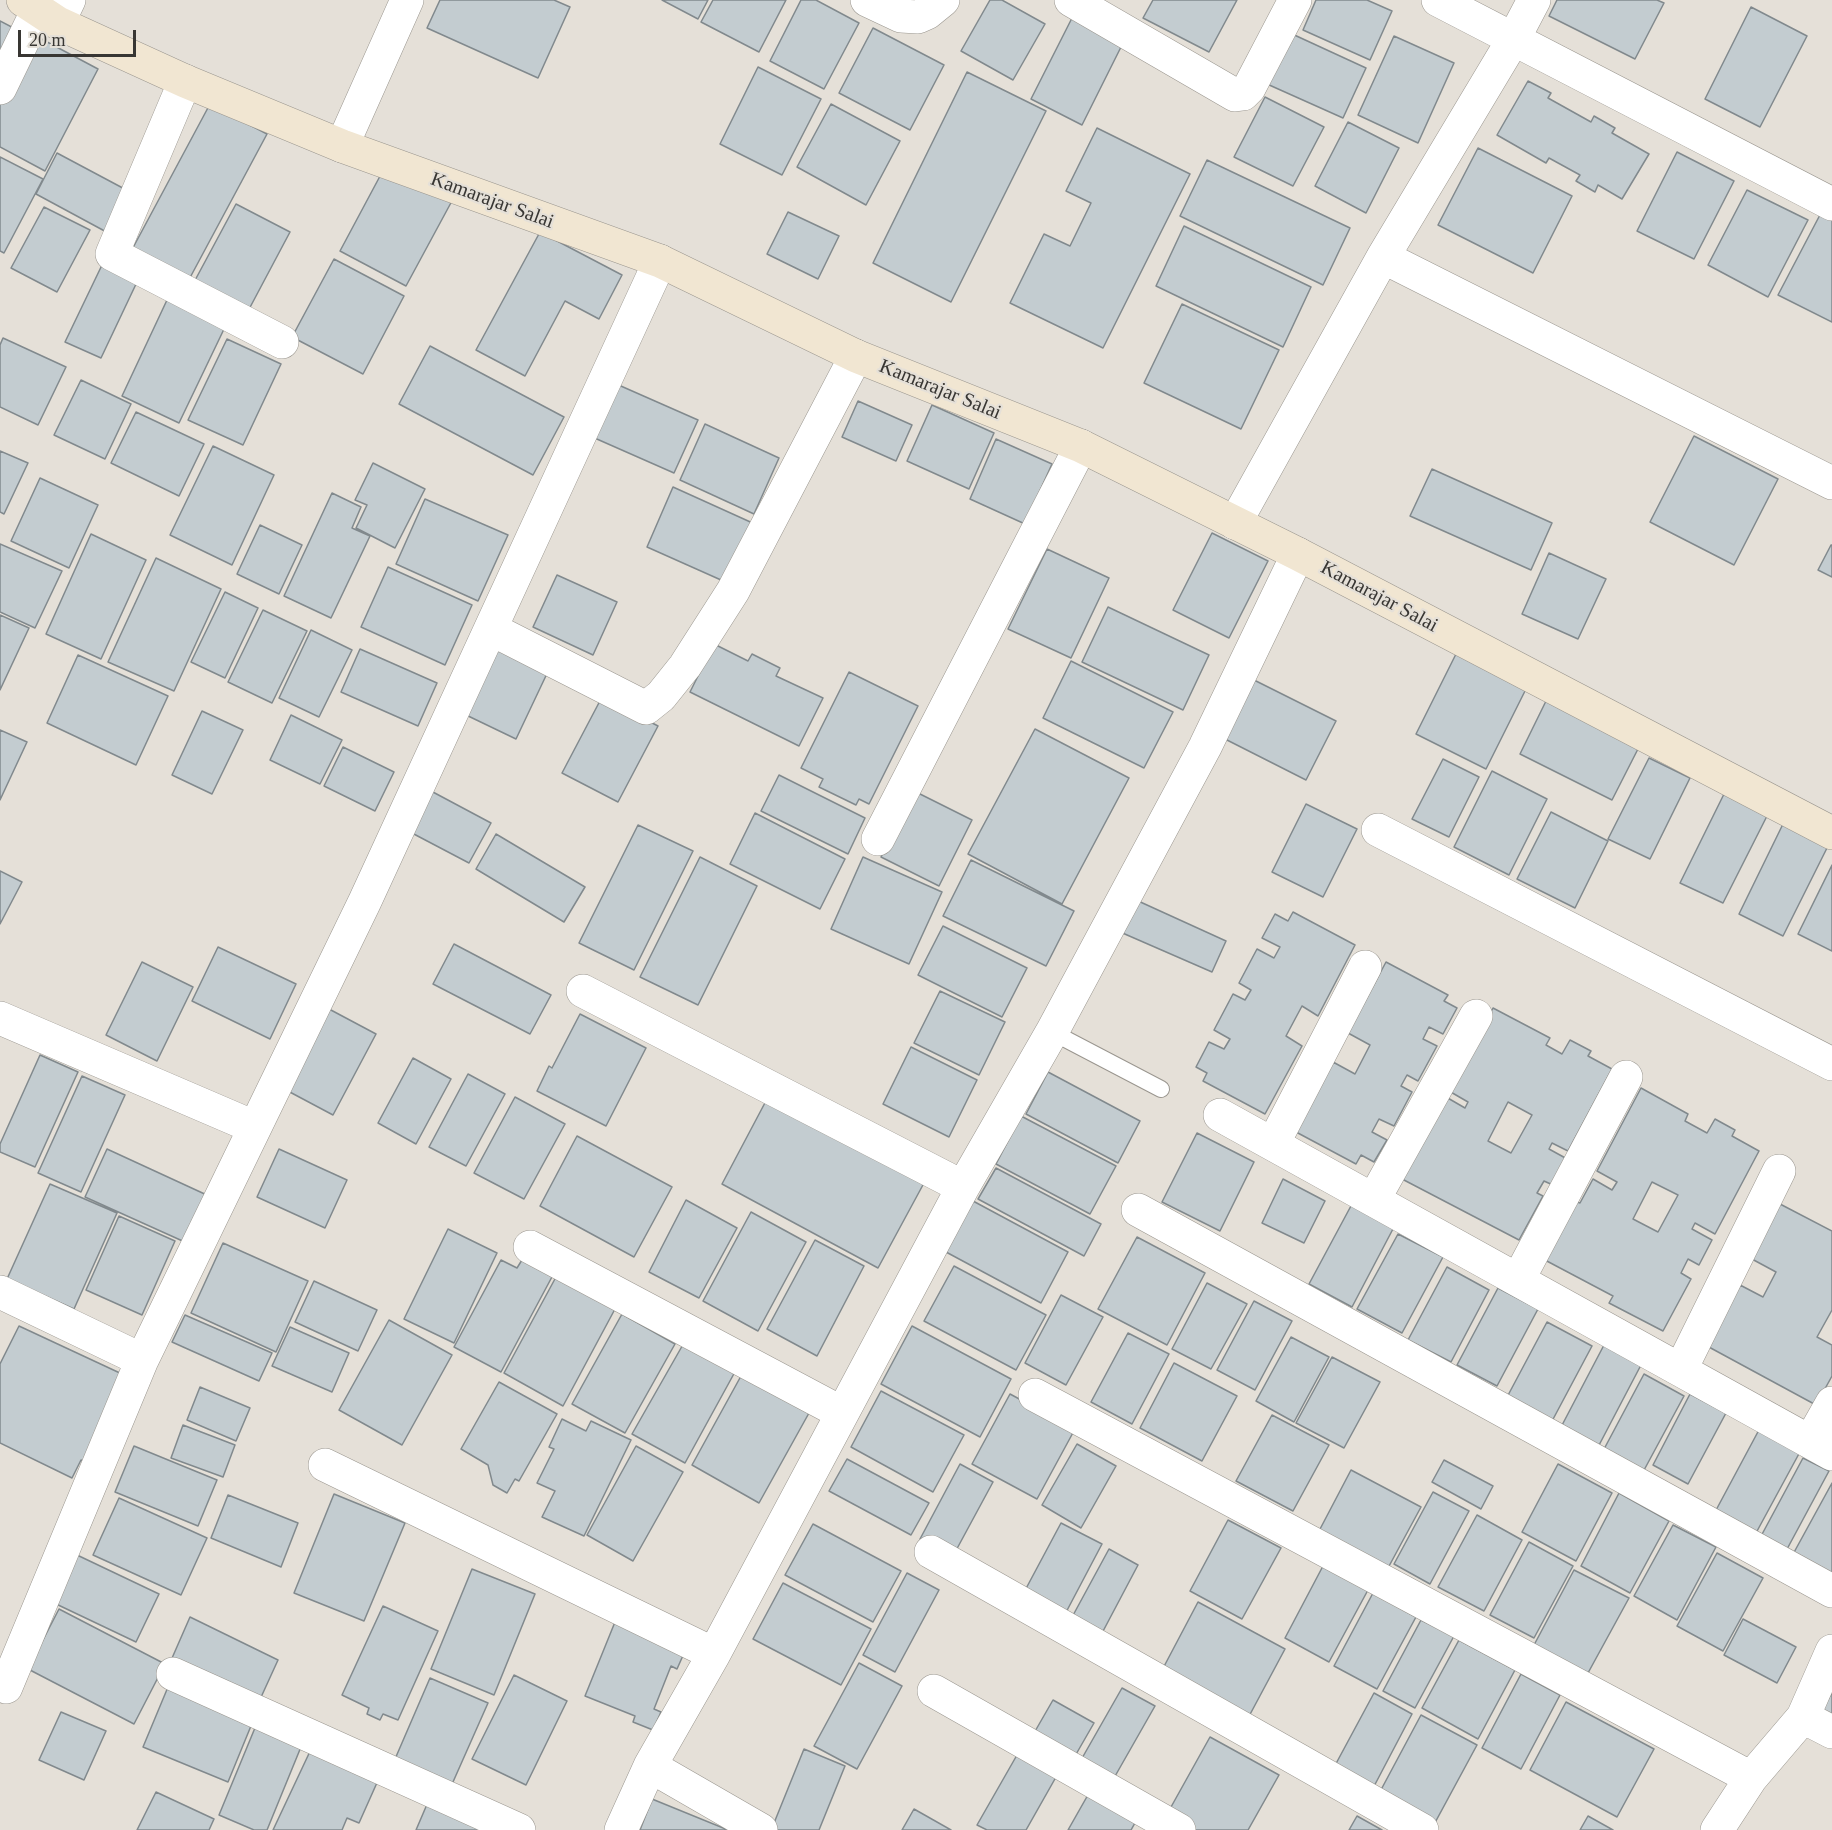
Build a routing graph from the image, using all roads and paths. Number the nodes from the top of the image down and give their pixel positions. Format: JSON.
{"nodes":[{"id":1,"x":407,"y":0,"type":"edge"},
{"id":2,"x":867,"y":0,"type":"edge"},
{"id":3,"x":943,"y":0,"type":"edge"},
{"id":4,"x":1071,"y":0,"type":"edge"},
{"id":5,"x":1296,"y":0,"type":"edge"},
{"id":6,"x":1438,"y":0,"type":"edge"},
{"id":7,"x":1534,"y":0,"type":"edge"},
{"id":8,"x":48,"y":9,"type":"edge"},
{"id":9,"x":1513,"y":40,"type":"junction"},
{"id":10,"x":185,"y":81,"type":"junction"},
{"id":11,"x":0,"y":88,"type":"edge"},
{"id":12,"x":342,"y":146,"type":"junction"},
{"id":13,"x":1832,"y":204,"type":"edge"},
{"id":14,"x":1383,"y":257,"type":"junction"},
{"id":15,"x":660,"y":261,"type":"junction"},
{"id":16,"x":282,"y":342,"type":"dead end"},
{"id":17,"x":856,"y":356,"type":"junction"},
{"id":18,"x":1081,"y":446,"type":"junction"},
{"id":19,"x":1832,"y":483,"type":"edge"},
{"id":20,"x":1235,"y":523,"type":"junction"},
{"id":21,"x":1298,"y":554,"type":"junction"},
{"id":22,"x":491,"y":629,"type":"junction"},
{"id":23,"x":1378,"y":830,"type":"dead end"},
{"id":24,"x":1832,"y":833,"type":"edge"},
{"id":25,"x":878,"y":839,"type":"dead end"},
{"id":26,"x":1365,"y":967,"type":"dead end"},
{"id":27,"x":584,"y":991,"type":"dead end"},
{"id":28,"x":1476,"y":1016,"type":"dead end"},
{"id":29,"x":0,"y":1018,"type":"edge"},
{"id":30,"x":1052,"y":1032,"type":"junction"},
{"id":31,"x":1832,"y":1064,"type":"edge"},
{"id":32,"x":1626,"y":1077,"type":"dead end"},
{"id":33,"x":1161,"y":1089,"type":"dead end"},
{"id":34,"x":1220,"y":1115,"type":"dead end"},
{"id":35,"x":254,"y":1127,"type":"junction"},
{"id":36,"x":1273,"y":1144,"type":"junction"},
{"id":37,"x":1779,"y":1171,"type":"dead end"},
{"id":38,"x":963,"y":1187,"type":"junction"},
{"id":39,"x":1374,"y":1199,"type":"junction"},
{"id":40,"x":1138,"y":1210,"type":"dead end"},
{"id":41,"x":530,"y":1247,"type":"dead end"},
{"id":42,"x":1518,"y":1281,"type":"junction"},
{"id":43,"x":0,"y":1292,"type":"edge"},
{"id":44,"x":142,"y":1360,"type":"junction"},
{"id":45,"x":1681,"y":1369,"type":"junction"},
{"id":46,"x":1035,"y":1395,"type":"dead end"},
{"id":47,"x":1832,"y":1403,"type":"edge"},
{"id":48,"x":842,"y":1413,"type":"junction"},
{"id":49,"x":1821,"y":1448,"type":"edge"},
{"id":50,"x":325,"y":1465,"type":"dead end"},
{"id":51,"x":931,"y":1552,"type":"dead end"},
{"id":52,"x":1832,"y":1591,"type":"edge"},
{"id":53,"x":1832,"y":1651,"type":"edge"},
{"id":54,"x":714,"y":1654,"type":"junction"},
{"id":55,"x":173,"y":1674,"type":"dead end"},
{"id":56,"x":0,"y":1683,"type":"edge"},
{"id":57,"x":933,"y":1691,"type":"dead end"},
{"id":58,"x":1803,"y":1717,"type":"junction"},
{"id":59,"x":1832,"y":1732,"type":"edge"},
{"id":60,"x":650,"y":1766,"type":"junction"},
{"id":61,"x":1751,"y":1778,"type":"junction"},
{"id":62,"x":519,"y":1830,"type":"edge"},
{"id":63,"x":621,"y":1830,"type":"edge"},
{"id":64,"x":761,"y":1830,"type":"edge"},
{"id":65,"x":1179,"y":1830,"type":"edge"},
{"id":66,"x":1422,"y":1830,"type":"edge"},
{"id":67,"x":1717,"y":1830,"type":"edge"}],
"edges":[{"from":1,"to":12,"type":"street"},
{"from":2,"to":3,"type":"street"},
{"from":4,"to":5,"type":"street"},
{"from":6,"to":9,"type":"street"},
{"from":7,"to":9,"type":"street"},
{"from":8,"to":10,"type":"main road","name":"Kamarajar Salai"},
{"from":8,"to":11,"type":"street"},
{"from":9,"to":13,"type":"street"},
{"from":9,"to":14,"type":"street"},
{"from":10,"to":12,"type":"main road","name":"Kamarajar Salai"},
{"from":10,"to":16,"type":"street"},
{"from":12,"to":15,"type":"main road","name":"Kamarajar Salai"},
{"from":14,"to":19,"type":"street"},
{"from":14,"to":20,"type":"street"},
{"from":15,"to":17,"type":"main road","name":"Kamarajar Salai"},
{"from":15,"to":22,"type":"street"},
{"from":17,"to":18,"type":"main road","name":"Kamarajar Salai"},
{"from":17,"to":22,"type":"street"},
{"from":18,"to":20,"type":"main road","name":"Kamarajar Salai"},
{"from":18,"to":25,"type":"street"},
{"from":20,"to":21,"type":"main road","name":"Kamarajar Salai"},
{"from":21,"to":24,"type":"main road","name":"Kamarajar Salai"},
{"from":21,"to":30,"type":"street"},
{"from":22,"to":35,"type":"street"},
{"from":23,"to":31,"type":"street"},
{"from":26,"to":36,"type":"street"},
{"from":27,"to":38,"type":"street"},
{"from":28,"to":39,"type":"street"},
{"from":29,"to":35,"type":"street"},
{"from":30,"to":33,"type":"lane"},
{"from":30,"to":38,"type":"street"},
{"from":32,"to":42,"type":"street"},
{"from":34,"to":36,"type":"street"},
{"from":35,"to":44,"type":"street"},
{"from":36,"to":39,"type":"street"},
{"from":37,"to":45,"type":"street"},
{"from":38,"to":48,"type":"street"},
{"from":39,"to":42,"type":"street"},
{"from":40,"to":52,"type":"street"},
{"from":41,"to":48,"type":"street"},
{"from":42,"to":45,"type":"street"},
{"from":43,"to":44,"type":"street"},
{"from":44,"to":56,"type":"street"},
{"from":45,"to":49,"type":"street"},
{"from":46,"to":61,"type":"street"},
{"from":47,"to":49,"type":"street"},
{"from":48,"to":54,"type":"street"},
{"from":50,"to":54,"type":"street"},
{"from":51,"to":66,"type":"street"},
{"from":53,"to":58,"type":"street"},
{"from":54,"to":60,"type":"street"},
{"from":55,"to":62,"type":"street"},
{"from":57,"to":65,"type":"street"},
{"from":58,"to":59,"type":"street"},
{"from":58,"to":61,"type":"street"},
{"from":60,"to":63,"type":"street"},
{"from":60,"to":64,"type":"street"},
{"from":61,"to":67,"type":"street"}]}
